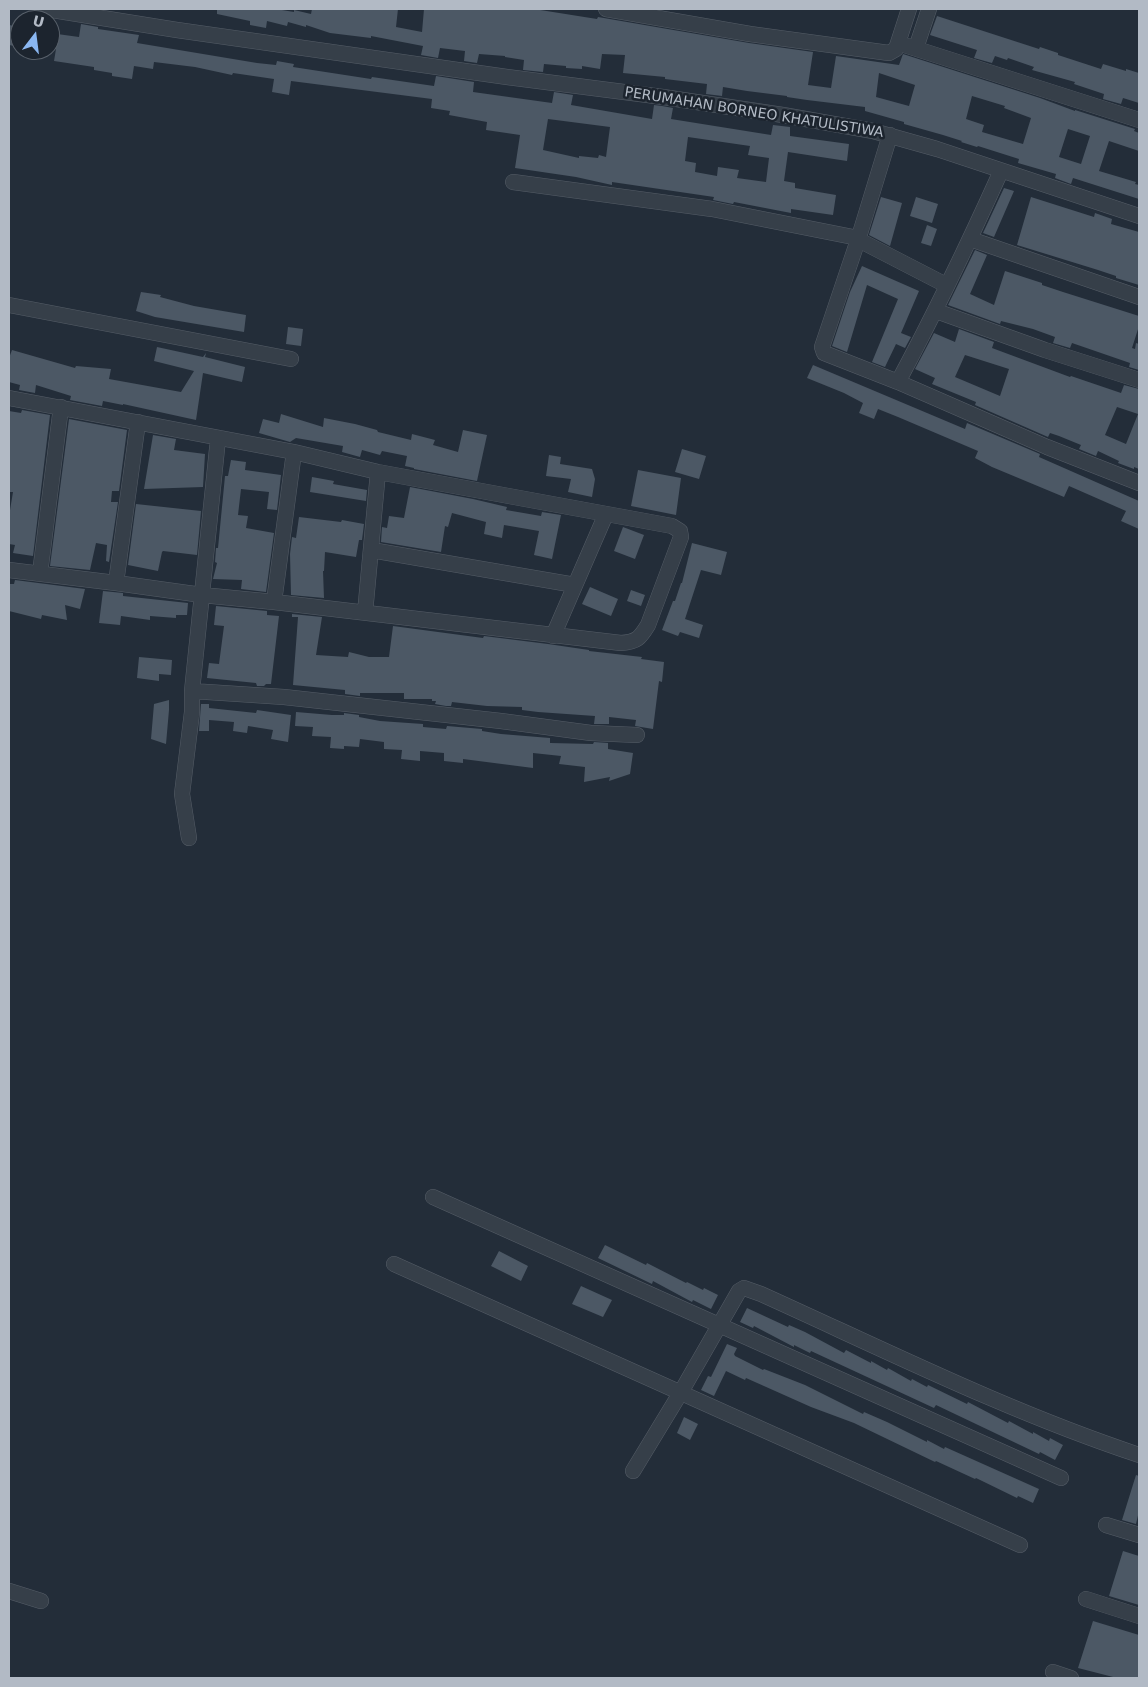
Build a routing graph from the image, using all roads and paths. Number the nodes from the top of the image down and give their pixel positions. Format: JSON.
{"nodes":[{"id":1,"x":46,"y":9,"type":"edge"},
{"id":2,"x":606,"y":9,"type":"edge"},
{"id":3,"x":909,"y":9,"type":"edge"},
{"id":4,"x":929,"y":9,"type":"edge"},
{"id":5,"x":908,"y":45,"type":"junction"},
{"id":6,"x":1139,"y":120,"type":"edge"},
{"id":7,"x":881,"y":133,"type":"junction"},
{"id":8,"x":1002,"y":171,"type":"junction"},
{"id":9,"x":513,"y":182,"type":"dead end"},
{"id":10,"x":1139,"y":216,"type":"edge"},
{"id":11,"x":851,"y":237,"type":"junction"},
{"id":12,"x":970,"y":239,"type":"junction"},
{"id":13,"x":946,"y":285,"type":"junction"},
{"id":14,"x":1139,"y":297,"type":"edge"},
{"id":15,"x":9,"y":305,"type":"edge"},
{"id":16,"x":936,"y":311,"type":"junction"},
{"id":17,"x":291,"y":359,"type":"dead end"},
{"id":18,"x":1139,"y":380,"type":"edge"},
{"id":19,"x":898,"y":382,"type":"junction"},
{"id":20,"x":9,"y":398,"type":"edge"},
{"id":21,"x":61,"y":408,"type":"junction"},
{"id":22,"x":138,"y":422,"type":"junction"},
{"id":23,"x":218,"y":439,"type":"junction"},
{"id":24,"x":294,"y":452,"type":"junction"},
{"id":25,"x":378,"y":472,"type":"junction"},
{"id":26,"x":1139,"y":483,"type":"edge"},
{"id":27,"x":606,"y":514,"type":"junction"},
{"id":28,"x":371,"y":550,"type":"junction"},
{"id":29,"x":9,"y":570,"type":"edge"},
{"id":30,"x":40,"y":573,"type":"junction"},
{"id":31,"x":116,"y":583,"type":"junction"},
{"id":32,"x":575,"y":585,"type":"junction"},
{"id":33,"x":202,"y":595,"type":"junction"},
{"id":34,"x":274,"y":602,"type":"junction"},
{"id":35,"x":365,"y":613,"type":"junction"},
{"id":36,"x":553,"y":636,"type":"junction"},
{"id":37,"x":192,"y":691,"type":"junction"},
{"id":38,"x":637,"y":735,"type":"dead end"},
{"id":39,"x":188,"y":838,"type":"dead end"},
{"id":40,"x":433,"y":1197,"type":"dead end"},
{"id":41,"x":394,"y":1264,"type":"dead end"},
{"id":42,"x":719,"y":1326,"type":"junction"},
{"id":43,"x":681,"y":1392,"type":"junction"},
{"id":44,"x":1139,"y":1455,"type":"edge"},
{"id":45,"x":633,"y":1471,"type":"dead end"},
{"id":46,"x":1061,"y":1478,"type":"dead end"},
{"id":47,"x":1106,"y":1525,"type":"dead end"},
{"id":48,"x":1139,"y":1535,"type":"edge"},
{"id":49,"x":1020,"y":1545,"type":"dead end"},
{"id":50,"x":9,"y":1591,"type":"edge"},
{"id":51,"x":1086,"y":1598,"type":"dead end"},
{"id":52,"x":41,"y":1601,"type":"dead end"},
{"id":53,"x":1139,"y":1616,"type":"edge"},
{"id":54,"x":1053,"y":1672,"type":"dead end"},
{"id":55,"x":1071,"y":1678,"type":"edge"}],
"edges":[{"from":1,"to":7,"type":"street","name":"PERUMAHAN BORNEO KHATULISTIWA"},
{"from":2,"to":5,"type":"street"},
{"from":3,"to":5,"type":"street"},
{"from":4,"to":5,"type":"street"},
{"from":5,"to":6,"type":"street"},
{"from":7,"to":8,"type":"street","name":"PERUMAHAN BORNEO KHATULISTIWA"},
{"from":7,"to":11,"type":"street"},
{"from":8,"to":10,"type":"street","name":"PERUMAHAN BORNEO KHATULISTIWA"},
{"from":8,"to":12,"type":"street"},
{"from":9,"to":11,"type":"street"},
{"from":11,"to":13,"type":"street"},
{"from":11,"to":19,"type":"street"},
{"from":12,"to":13,"type":"street"},
{"from":12,"to":14,"type":"street"},
{"from":13,"to":16,"type":"street"},
{"from":15,"to":17,"type":"street"},
{"from":16,"to":18,"type":"street"},
{"from":16,"to":19,"type":"street"},
{"from":19,"to":26,"type":"street"},
{"from":20,"to":21,"type":"street"},
{"from":21,"to":22,"type":"street"},
{"from":21,"to":30,"type":"street"},
{"from":22,"to":23,"type":"street"},
{"from":22,"to":31,"type":"street"},
{"from":23,"to":24,"type":"street"},
{"from":23,"to":33,"type":"street"},
{"from":24,"to":25,"type":"street"},
{"from":24,"to":34,"type":"street"},
{"from":25,"to":27,"type":"street"},
{"from":25,"to":28,"type":"street"},
{"from":27,"to":32,"type":"street"},
{"from":27,"to":36,"type":"street"},
{"from":28,"to":32,"type":"street"},
{"from":28,"to":35,"type":"street"},
{"from":29,"to":30,"type":"street"},
{"from":30,"to":31,"type":"street"},
{"from":31,"to":33,"type":"street"},
{"from":32,"to":36,"type":"street"},
{"from":33,"to":34,"type":"street"},
{"from":33,"to":37,"type":"street"},
{"from":34,"to":35,"type":"street"},
{"from":35,"to":36,"type":"street"},
{"from":37,"to":38,"type":"street"},
{"from":37,"to":39,"type":"street"},
{"from":40,"to":42,"type":"street"},
{"from":41,"to":43,"type":"street"},
{"from":42,"to":43,"type":"street"},
{"from":42,"to":44,"type":"street"},
{"from":42,"to":46,"type":"street"},
{"from":43,"to":45,"type":"street"},
{"from":43,"to":49,"type":"street"},
{"from":47,"to":48,"type":"street"},
{"from":50,"to":52,"type":"street"},
{"from":51,"to":53,"type":"street"},
{"from":54,"to":55,"type":"street"}]}
